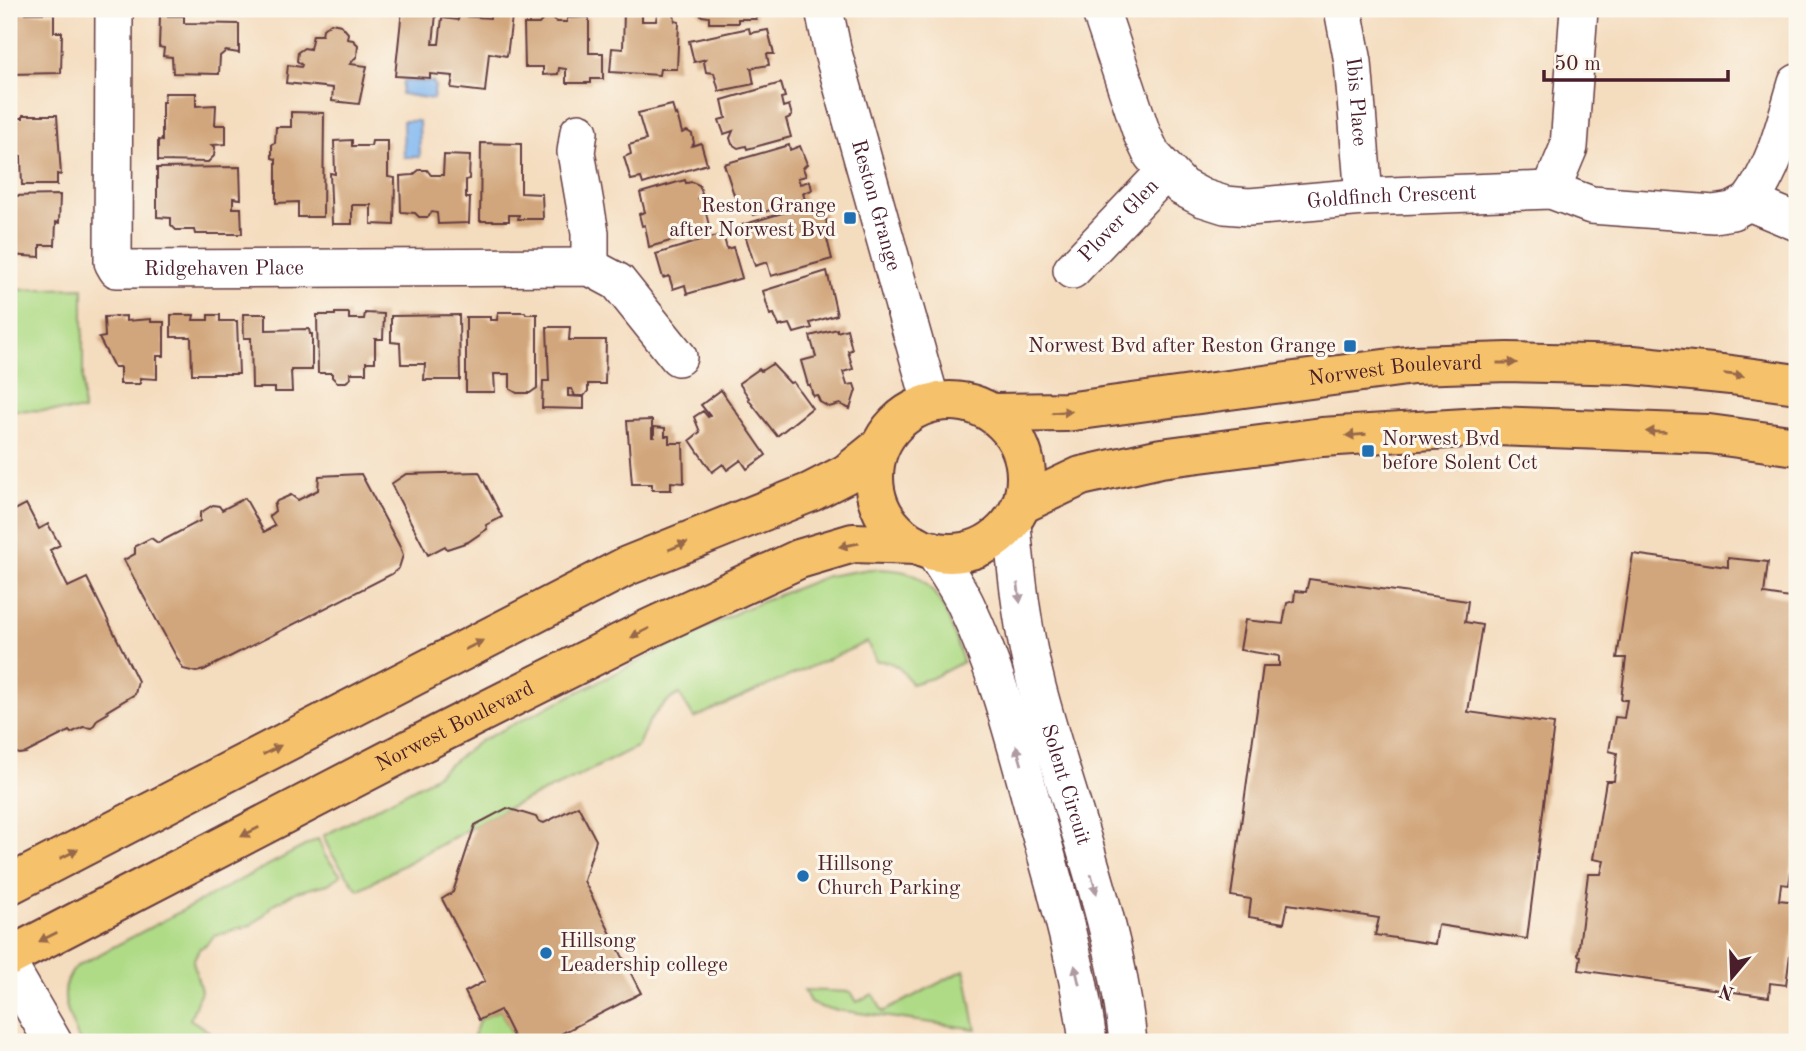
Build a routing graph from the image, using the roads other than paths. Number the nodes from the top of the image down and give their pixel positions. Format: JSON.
{"nodes":[{"id":1,"x":114,"y":9,"type":"edge"},
{"id":2,"x":824,"y":9,"type":"edge"},
{"id":3,"x":1100,"y":9,"type":"edge"},
{"id":4,"x":1343,"y":9,"type":"edge"},
{"id":5,"x":1579,"y":9,"type":"edge"},
{"id":6,"x":1797,"y":83,"type":"edge"},
{"id":7,"x":579,"y":132,"type":"dead end"},
{"id":8,"x":1166,"y":172,"type":"junction"},
{"id":9,"x":1552,"y":190,"type":"junction"},
{"id":10,"x":1364,"y":197,"type":"junction"},
{"id":11,"x":1749,"y":202,"type":"junction"},
{"id":12,"x":1797,"y":222,"type":"edge"},
{"id":13,"x":590,"y":267,"type":"junction"},
{"id":14,"x":1072,"y":270,"type":"dead end"},
{"id":15,"x":678,"y":356,"type":"dead end"},
{"id":16,"x":1797,"y":384,"type":"edge"},
{"id":17,"x":932,"y":402,"type":"junction"},
{"id":18,"x":994,"y":413,"type":"junction"},
{"id":19,"x":1797,"y":446,"type":"edge"},
{"id":20,"x":877,"y":449,"type":"junction"},
{"id":21,"x":1017,"y":515,"type":"junction"},
{"id":22,"x":925,"y":548,"type":"junction"},
{"id":23,"x":9,"y":885,"type":"edge"},
{"id":24,"x":9,"y":957,"type":"edge"},
{"id":25,"x":9,"y":966,"type":"edge"},
{"id":26,"x":53,"y":1042,"type":"edge"},
{"id":27,"x":1088,"y":1042,"type":"edge"},
{"id":28,"x":1128,"y":1042,"type":"edge"}],
"edges":[{"from":1,"to":13,"type":"street","name":"Ridgehaven Place"},
{"from":2,"to":17,"type":"street","name":"Reston Grange"},
{"from":3,"to":8,"type":"street","name":"Goldfinch Crescent"},
{"from":4,"to":10,"type":"street","name":"Ibis Place"},
{"from":5,"to":9,"type":"street"},
{"from":6,"to":11,"type":"street"},
{"from":7,"to":13,"type":"street"},
{"from":8,"to":10,"type":"street","name":"Goldfinch Crescent"},
{"from":8,"to":14,"type":"street","name":"Plover Glen"},
{"from":9,"to":10,"type":"street","name":"Goldfinch Crescent"},
{"from":9,"to":11,"type":"street","name":"Goldfinch Crescent"},
{"from":11,"to":12,"type":"street"},
{"from":13,"to":15,"type":"street"},
{"from":18,"to":16,"type":"main road","name":"Norwest Boulevard","one_way":true},
{"from":17,"to":18,"type":"main road"},
{"from":17,"to":20,"type":"main road"},
{"from":18,"to":21,"type":"main road"},
{"from":19,"to":21,"type":"main road","one_way":true},
{"from":20,"to":22,"type":"main road"},
{"from":23,"to":20,"type":"main road","one_way":true},
{"from":21,"to":22,"type":"main road"},
{"from":21,"to":28,"type":"street","name":"Solent Circuit","one_way":true},
{"from":22,"to":24,"type":"main road","name":"Norwest Boulevard","one_way":true},
{"from":27,"to":22,"type":"street","name":"Solent Circuit","one_way":true},
{"from":25,"to":26,"type":"street"}]}
